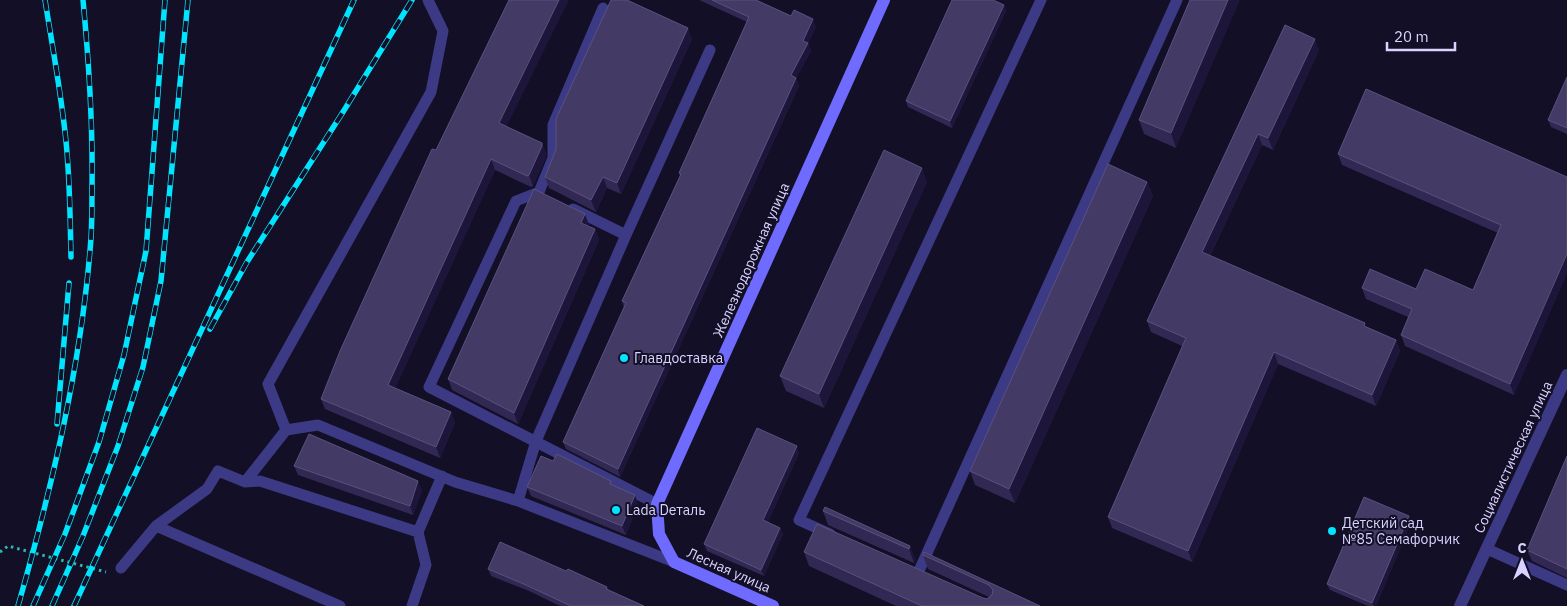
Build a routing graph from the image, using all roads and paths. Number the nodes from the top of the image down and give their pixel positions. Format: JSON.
{"nodes":[{"id":1,"x":428,"y":0,"type":"edge"},
{"id":2,"x":884,"y":0,"type":"edge"},
{"id":3,"x":1041,"y":0,"type":"edge"},
{"id":4,"x":1177,"y":0,"type":"edge"},
{"id":5,"x":604,"y":8,"type":"dead end"},
{"id":6,"x":710,"y":50,"type":"dead end"},
{"id":7,"x":565,"y":205,"type":"edge"},
{"id":8,"x":626,"y":235,"type":"junction"},
{"id":9,"x":1567,"y":376,"type":"edge"},
{"id":10,"x":286,"y":430,"type":"junction"},
{"id":11,"x":536,"y":441,"type":"junction"},
{"id":12,"x":442,"y":476,"type":"junction"},
{"id":13,"x":245,"y":482,"type":"junction"},
{"id":14,"x":518,"y":501,"type":"junction"},
{"id":15,"x":657,"y":504,"type":"junction"},
{"id":16,"x":156,"y":526,"type":"junction"},
{"id":17,"x":418,"y":532,"type":"junction"},
{"id":18,"x":659,"y":534,"type":"joint"},
{"id":19,"x":841,"y":539,"type":"edge"},
{"id":20,"x":1487,"y":549,"type":"junction"},
{"id":21,"x":0,"y":552,"type":"edge"},
{"id":22,"x":674,"y":562,"type":"junction"},
{"id":23,"x":121,"y":568,"type":"joint"},
{"id":24,"x":918,"y":573,"type":"edge"},
{"id":25,"x":1567,"y":585,"type":"edge"},
{"id":26,"x":340,"y":606,"type":"edge"},
{"id":27,"x":412,"y":606,"type":"edge"},
{"id":28,"x":773,"y":606,"type":"edge"},
{"id":29,"x":1460,"y":606,"type":"edge"}],
"edges":[{"from":1,"to":10,"type":"lane"},
{"from":2,"to":15,"type":"main road","name":"Железнодорожная улица"},
{"from":3,"to":19,"type":"lane"},
{"from":4,"to":24,"type":"lane"},
{"from":5,"to":11,"type":"lane"},
{"from":6,"to":8,"type":"lane"},
{"from":7,"to":8,"type":"lane"},
{"from":8,"to":11,"type":"lane"},
{"from":9,"to":20,"type":"street","name":"Социалистическая улица"},
{"from":10,"to":12,"type":"lane"},
{"from":10,"to":13,"type":"lane"},
{"from":11,"to":14,"type":"lane"},
{"from":11,"to":15,"type":"lane"},
{"from":12,"to":14,"type":"lane"},
{"from":12,"to":17,"type":"lane"},
{"from":13,"to":16,"type":"lane"},
{"from":13,"to":17,"type":"lane"},
{"from":14,"to":22,"type":"lane"},
{"from":15,"to":18,"type":"main road","name":"Железнодорожная улица"},
{"from":16,"to":23,"type":"lane"},
{"from":16,"to":26,"type":"lane"},
{"from":17,"to":27,"type":"lane"},
{"from":18,"to":22,"type":"main road","name":"Лесная улица"},
{"from":20,"to":25,"type":"lane"},
{"from":20,"to":29,"type":"street","name":"Социалистическая улица"},
{"from":21,"to":23,"type":"path"},
{"from":22,"to":28,"type":"main road","name":"Лесная улица"}]}
